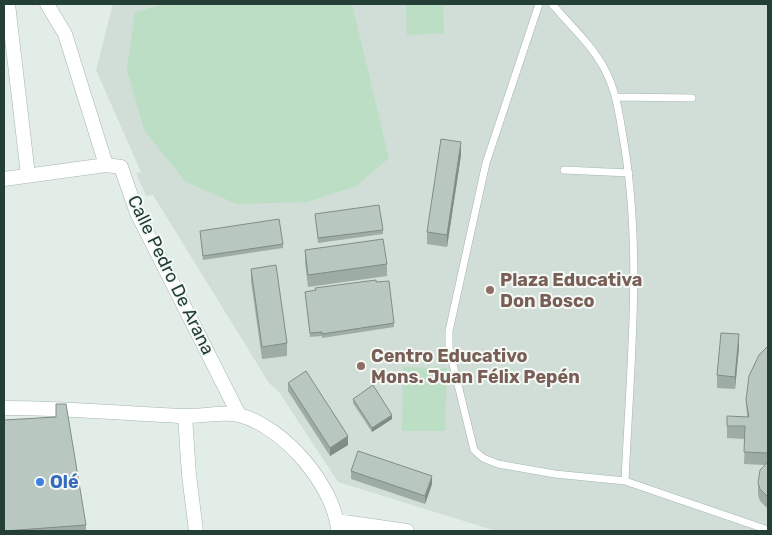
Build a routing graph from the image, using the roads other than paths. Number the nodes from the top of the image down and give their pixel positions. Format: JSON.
{"nodes":[{"id":1,"x":8,"y":4,"type":"edge"},
{"id":2,"x":47,"y":4,"type":"edge"},
{"id":3,"x":539,"y":4,"type":"edge"},
{"id":4,"x":552,"y":4,"type":"edge"},
{"id":5,"x":616,"y":97,"type":"junction"},
{"id":6,"x":692,"y":98,"type":"dead end"},
{"id":7,"x":106,"y":165,"type":"junction"},
{"id":8,"x":564,"y":170,"type":"dead end"},
{"id":9,"x":629,"y":173,"type":"junction"},
{"id":10,"x":28,"y":175,"type":"junction"},
{"id":11,"x":4,"y":179,"type":"edge"},
{"id":12,"x":4,"y":408,"type":"edge"},
{"id":13,"x":239,"y":415,"type":"junction"},
{"id":14,"x":185,"y":416,"type":"junction"},
{"id":15,"x":625,"y":481,"type":"junction"},
{"id":16,"x":337,"y":526,"type":"edge"},
{"id":17,"x":755,"y":529,"type":"edge"},
{"id":18,"x":768,"y":530,"type":"edge"},
{"id":19,"x":196,"y":531,"type":"edge"},
{"id":20,"x":407,"y":531,"type":"edge"}],
"edges":[{"from":1,"to":10,"type":"street"},
{"from":2,"to":7,"type":"street"},
{"from":3,"to":15,"type":"lane"},
{"from":4,"to":5,"type":"lane"},
{"from":5,"to":6,"type":"lane"},
{"from":5,"to":9,"type":"lane"},
{"from":7,"to":10,"type":"street"},
{"from":7,"to":13,"type":"street","name":"Calle Pedro De Arana"},
{"from":8,"to":9,"type":"lane"},
{"from":9,"to":15,"type":"lane"},
{"from":10,"to":11,"type":"street"},
{"from":12,"to":14,"type":"street"},
{"from":13,"to":14,"type":"street"},
{"from":13,"to":16,"type":"street"},
{"from":14,"to":19,"type":"street"},
{"from":15,"to":17,"type":"lane"},
{"from":16,"to":20,"type":"street"},
{"from":17,"to":18,"type":"lane"}]}
